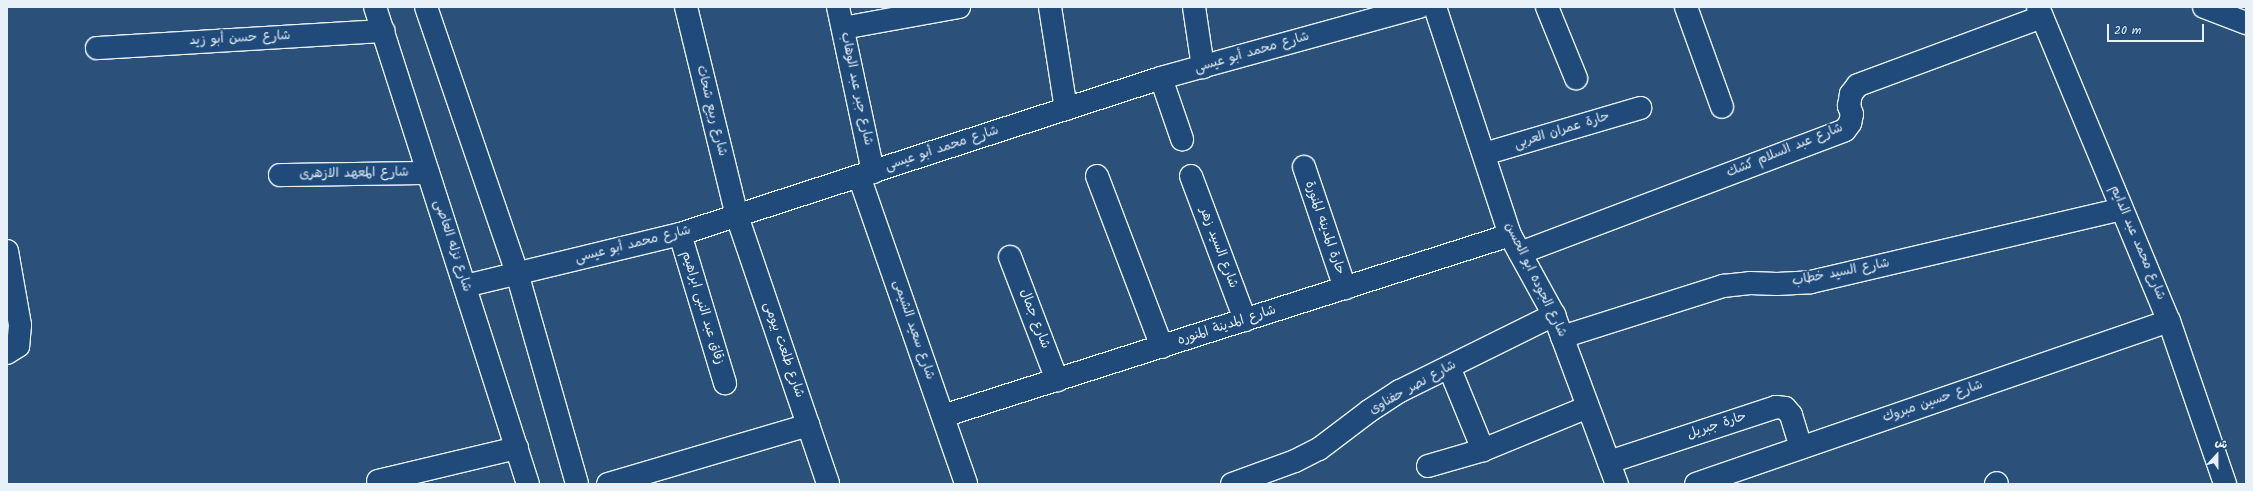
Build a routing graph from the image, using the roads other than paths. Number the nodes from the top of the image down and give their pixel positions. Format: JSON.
{"nodes":[{"id":1,"x":375,"y":7,"type":"edge"},
{"id":2,"x":426,"y":7,"type":"edge"},
{"id":3,"x":686,"y":7,"type":"edge"},
{"id":4,"x":958,"y":7,"type":"edge"},
{"id":5,"x":1050,"y":7,"type":"edge"},
{"id":6,"x":1194,"y":7,"type":"edge"},
{"id":7,"x":1419,"y":7,"type":"edge"},
{"id":8,"x":1435,"y":7,"type":"edge"},
{"id":9,"x":1547,"y":7,"type":"edge"},
{"id":10,"x":1686,"y":7,"type":"edge"},
{"id":11,"x":2204,"y":7,"type":"edge"},
{"id":12,"x":1385,"y":12,"type":"edge"},
{"id":13,"x":2040,"y":12,"type":"edge"},
{"id":14,"x":840,"y":17,"type":"edge"},
{"id":15,"x":2246,"y":23,"type":"edge"},
{"id":16,"x":383,"y":32,"type":"junction"},
{"id":17,"x":97,"y":48,"type":"dead end"},
{"id":18,"x":1203,"y":67,"type":"junction"},
{"id":19,"x":1161,"y":78,"type":"junction"},
{"id":20,"x":1576,"y":78,"type":"dead end"},
{"id":21,"x":1640,"y":108,"type":"dead end"},
{"id":22,"x":1722,"y":108,"type":"dead end"},
{"id":23,"x":1066,"y":109,"type":"junction"},
{"id":24,"x":1182,"y":139,"type":"dead end"},
{"id":25,"x":1484,"y":154,"type":"junction"},
{"id":26,"x":1304,"y":167,"type":"dead end"},
{"id":27,"x":428,"y":173,"type":"junction"},
{"id":28,"x":866,"y":174,"type":"junction"},
{"id":29,"x":280,"y":175,"type":"dead end"},
{"id":30,"x":1097,"y":176,"type":"dead end"},
{"id":31,"x":1191,"y":176,"type":"dead end"},
{"id":32,"x":2122,"y":209,"type":"junction"},
{"id":33,"x":737,"y":216,"type":"junction"},
{"id":34,"x":680,"y":234,"type":"junction"},
{"id":35,"x":1515,"y":244,"type":"junction"},
{"id":36,"x":7,"y":251,"type":"edge"},
{"id":37,"x":1010,"y":257,"type":"dead end"},
{"id":38,"x":517,"y":273,"type":"junction"},
{"id":39,"x":464,"y":286,"type":"junction"},
{"id":40,"x":1345,"y":288,"type":"junction"},
{"id":41,"x":1554,"y":315,"type":"junction"},
{"id":42,"x":1245,"y":320,"type":"junction"},
{"id":43,"x":2169,"y":321,"type":"junction"},
{"id":44,"x":1562,"y":337,"type":"junction"},
{"id":45,"x":1162,"y":347,"type":"junction"},
{"id":46,"x":7,"y":353,"type":"edge"},
{"id":47,"x":1449,"y":367,"type":"junction"},
{"id":48,"x":1057,"y":380,"type":"junction"},
{"id":49,"x":725,"y":383,"type":"dead end"},
{"id":50,"x":1588,"y":407,"type":"junction"},
{"id":51,"x":943,"y":416,"type":"junction"},
{"id":52,"x":808,"y":425,"type":"junction"},
{"id":53,"x":517,"y":448,"type":"junction"},
{"id":54,"x":1802,"y":448,"type":"junction"},
{"id":55,"x":1483,"y":450,"type":"junction"},
{"id":56,"x":1609,"y":462,"type":"junction"},
{"id":57,"x":1428,"y":466,"type":"dead end"},
{"id":58,"x":378,"y":481,"type":"dead end"},
{"id":59,"x":528,"y":484,"type":"edge"},
{"id":60,"x":576,"y":484,"type":"edge"},
{"id":61,"x":608,"y":484,"type":"edge"},
{"id":62,"x":828,"y":484,"type":"edge"},
{"id":63,"x":966,"y":484,"type":"edge"},
{"id":64,"x":1232,"y":484,"type":"edge"},
{"id":65,"x":1617,"y":484,"type":"edge"},
{"id":66,"x":1696,"y":484,"type":"edge"},
{"id":67,"x":2225,"y":484,"type":"edge"}],
"edges":[{"from":1,"to":16,"type":"street","name":"شارع نزله العاصى"},
{"from":2,"to":38,"type":"street"},
{"from":3,"to":33,"type":"street","name":"شارع ربيع شحات"},
{"from":4,"to":14,"type":"street"},
{"from":5,"to":23,"type":"street"},
{"from":6,"to":18,"type":"street"},
{"from":7,"to":12,"type":"street","name":"شارع محمد أبو عيسى"},
{"from":8,"to":25,"type":"street","name":"شارع الجوده ابو الحسن"},
{"from":9,"to":20,"type":"street"},
{"from":10,"to":22,"type":"street"},
{"from":11,"to":15,"type":"street"},
{"from":12,"to":18,"type":"street","name":"شارع محمد أبو عيسى"},
{"from":13,"to":32,"type":"street","name":"شارع محمد عبد الدايم"},
{"from":13,"to":35,"type":"street","name":"شارع عبد السلام كشك"},
{"from":14,"to":28,"type":"street","name":"شارع جبر عبد الوهاب"},
{"from":16,"to":17,"type":"street","name":"شارع حسن أبو زيد"},
{"from":16,"to":27,"type":"street","name":"شارع نزله العاصى"},
{"from":18,"to":19,"type":"street","name":"شارع محمد أبو عيسى"},
{"from":19,"to":23,"type":"street","name":"شارع محمد أبو عيسى"},
{"from":19,"to":24,"type":"street"},
{"from":21,"to":25,"type":"street","name":"حارة عمران العربى"},
{"from":23,"to":28,"type":"street","name":"شارع محمد أبو عيسى"},
{"from":25,"to":35,"type":"street","name":"شارع الجوده ابو الحسن"},
{"from":26,"to":40,"type":"street","name":"حارة المدينه المنورة"},
{"from":27,"to":29,"type":"street","name":"شارع المعهد الازهرى"},
{"from":27,"to":39,"type":"street","name":"شارع نزله العاصى"},
{"from":28,"to":33,"type":"street","name":"شارع محمد أبو عيسى"},
{"from":28,"to":51,"type":"street","name":"شارع سعيد الشيمى"},
{"from":30,"to":45,"type":"street"},
{"from":31,"to":42,"type":"street","name":"شارع السيد زهر"},
{"from":32,"to":43,"type":"street","name":"شارع محمد عبد الدايم"},
{"from":32,"to":44,"type":"street","name":"شارع السيد خطاب"},
{"from":33,"to":34,"type":"street","name":"شارع محمد أبو عيسى"},
{"from":33,"to":52,"type":"street","name":"شارع طلعت بيومى"},
{"from":34,"to":38,"type":"street","name":"شارع محمد أبو عيسى"},
{"from":34,"to":49,"type":"street","name":"زقاق عبد النبى ابراهيم"},
{"from":35,"to":40,"type":"street","name":"شارع المدينة المنوره"},
{"from":35,"to":41,"type":"street","name":"شارع الجوده ابو الحسن"},
{"from":36,"to":46,"type":"street"},
{"from":37,"to":48,"type":"street","name":"شارع جمال"},
{"from":38,"to":39,"type":"street","name":"شارع محمد أبو عيسى"},
{"from":38,"to":60,"type":"street"},
{"from":39,"to":53,"type":"street","name":"شارع نزله العاصى"},
{"from":40,"to":42,"type":"street","name":"شارع المدينة المنوره"},
{"from":41,"to":44,"type":"street","name":"شارع الجوده ابو الحسن"},
{"from":41,"to":47,"type":"street","name":"شارع نصر حفناوى"},
{"from":42,"to":45,"type":"street","name":"شارع المدينة المنوره"},
{"from":43,"to":54,"type":"street","name":"شارع حسين مبروك"},
{"from":43,"to":67,"type":"street","name":"شارع محمد عبد الدايم"},
{"from":44,"to":50,"type":"street","name":"شارع الجوده ابو الحسن"},
{"from":45,"to":48,"type":"street","name":"شارع المدينة المنوره"},
{"from":47,"to":55,"type":"street"},
{"from":47,"to":64,"type":"street","name":"شارع نصر حفناوى"},
{"from":48,"to":51,"type":"street","name":"شارع المدينة المنوره"},
{"from":50,"to":55,"type":"street"},
{"from":50,"to":56,"type":"street","name":"شارع الجوده ابو الحسن"},
{"from":51,"to":63,"type":"street","name":"شارع سعيد الشيمى"},
{"from":52,"to":61,"type":"street"},
{"from":52,"to":62,"type":"street","name":"شارع طلعت بيومى"},
{"from":53,"to":58,"type":"street"},
{"from":53,"to":59,"type":"street","name":"شارع نزله العاصى"},
{"from":54,"to":56,"type":"street","name":"حارة جبريل"},
{"from":54,"to":66,"type":"street","name":"شارع حسين مبروك"},
{"from":55,"to":57,"type":"street"},
{"from":56,"to":65,"type":"street","name":"شارع الجوده ابو الحسن"}]}
